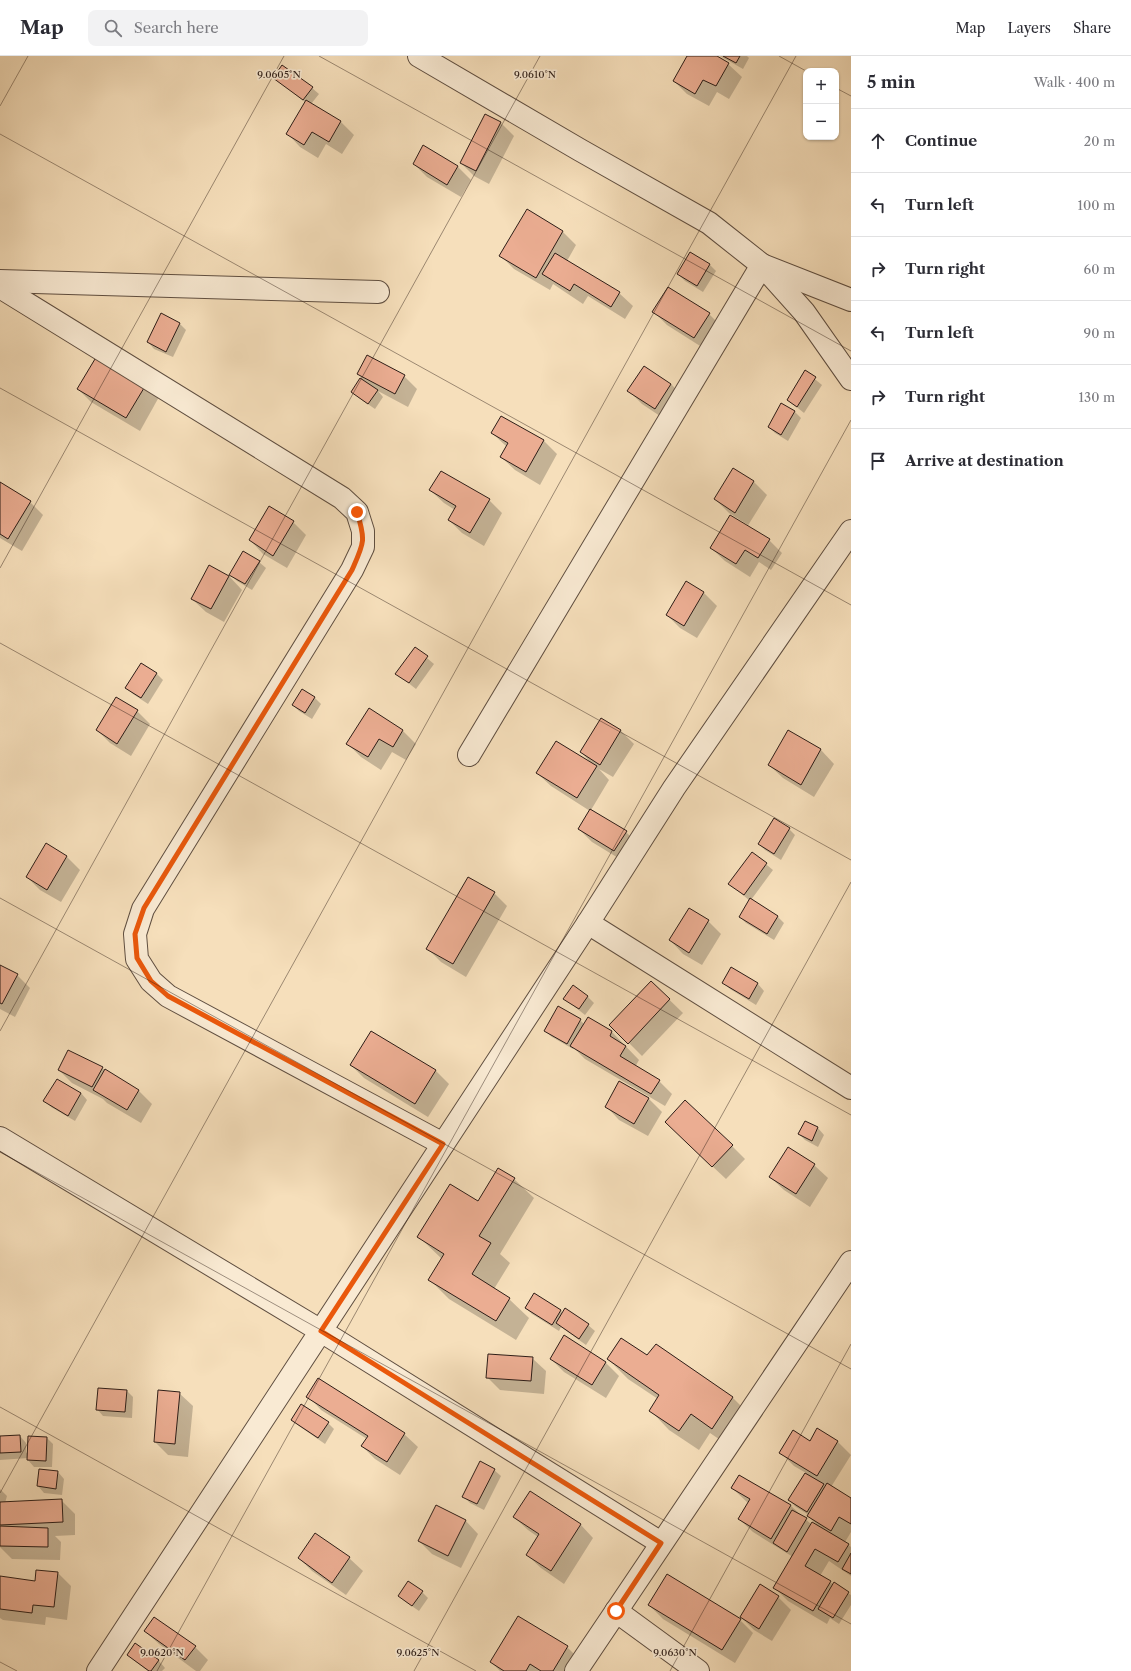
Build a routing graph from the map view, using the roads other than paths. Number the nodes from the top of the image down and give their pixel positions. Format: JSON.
{"nodes":[{"id":1,"x":419,"y":56,"type":"edge"},
{"id":2,"x":762,"y":266,"type":"junction"},
{"id":3,"x":0,"y":281,"type":"edge"},
{"id":4,"x":0,"y":287,"type":"edge"},
{"id":5,"x":378,"y":292,"type":"dead end"},
{"id":6,"x":851,"y":300,"type":"edge"},
{"id":7,"x":851,"y":379,"type":"edge"},
{"id":8,"x":851,"y":531,"type":"edge"},
{"id":9,"x":469,"y":755,"type":"dead end"},
{"id":10,"x":588,"y":923,"type":"junction"},
{"id":11,"x":851,"y":1088,"type":"edge"},
{"id":12,"x":0,"y":1138,"type":"edge"},
{"id":13,"x":443,"y":1144,"type":"junction"},
{"id":14,"x":851,"y":1262,"type":"edge"},
{"id":15,"x":321,"y":1331,"type":"junction"},
{"id":16,"x":661,"y":1543,"type":"junction"},
{"id":17,"x":616,"y":1611,"type":"junction"},
{"id":18,"x":98,"y":1671,"type":"edge"},
{"id":19,"x":576,"y":1671,"type":"edge"},
{"id":20,"x":698,"y":1671,"type":"edge"}],
"edges":[{"from":1,"to":2,"type":"street"},
{"from":2,"to":6,"type":"street"},
{"from":2,"to":7,"type":"street"},
{"from":2,"to":9,"type":"street"},
{"from":3,"to":5,"type":"street"},
{"from":4,"to":13,"type":"street"},
{"from":8,"to":10,"type":"street"},
{"from":10,"to":11,"type":"street"},
{"from":10,"to":13,"type":"street"},
{"from":12,"to":15,"type":"street"},
{"from":13,"to":15,"type":"street"},
{"from":14,"to":16,"type":"street"},
{"from":15,"to":16,"type":"street"},
{"from":15,"to":18,"type":"street"},
{"from":16,"to":17,"type":"street"},
{"from":17,"to":19,"type":"street"},
{"from":17,"to":20,"type":"street"}]}
